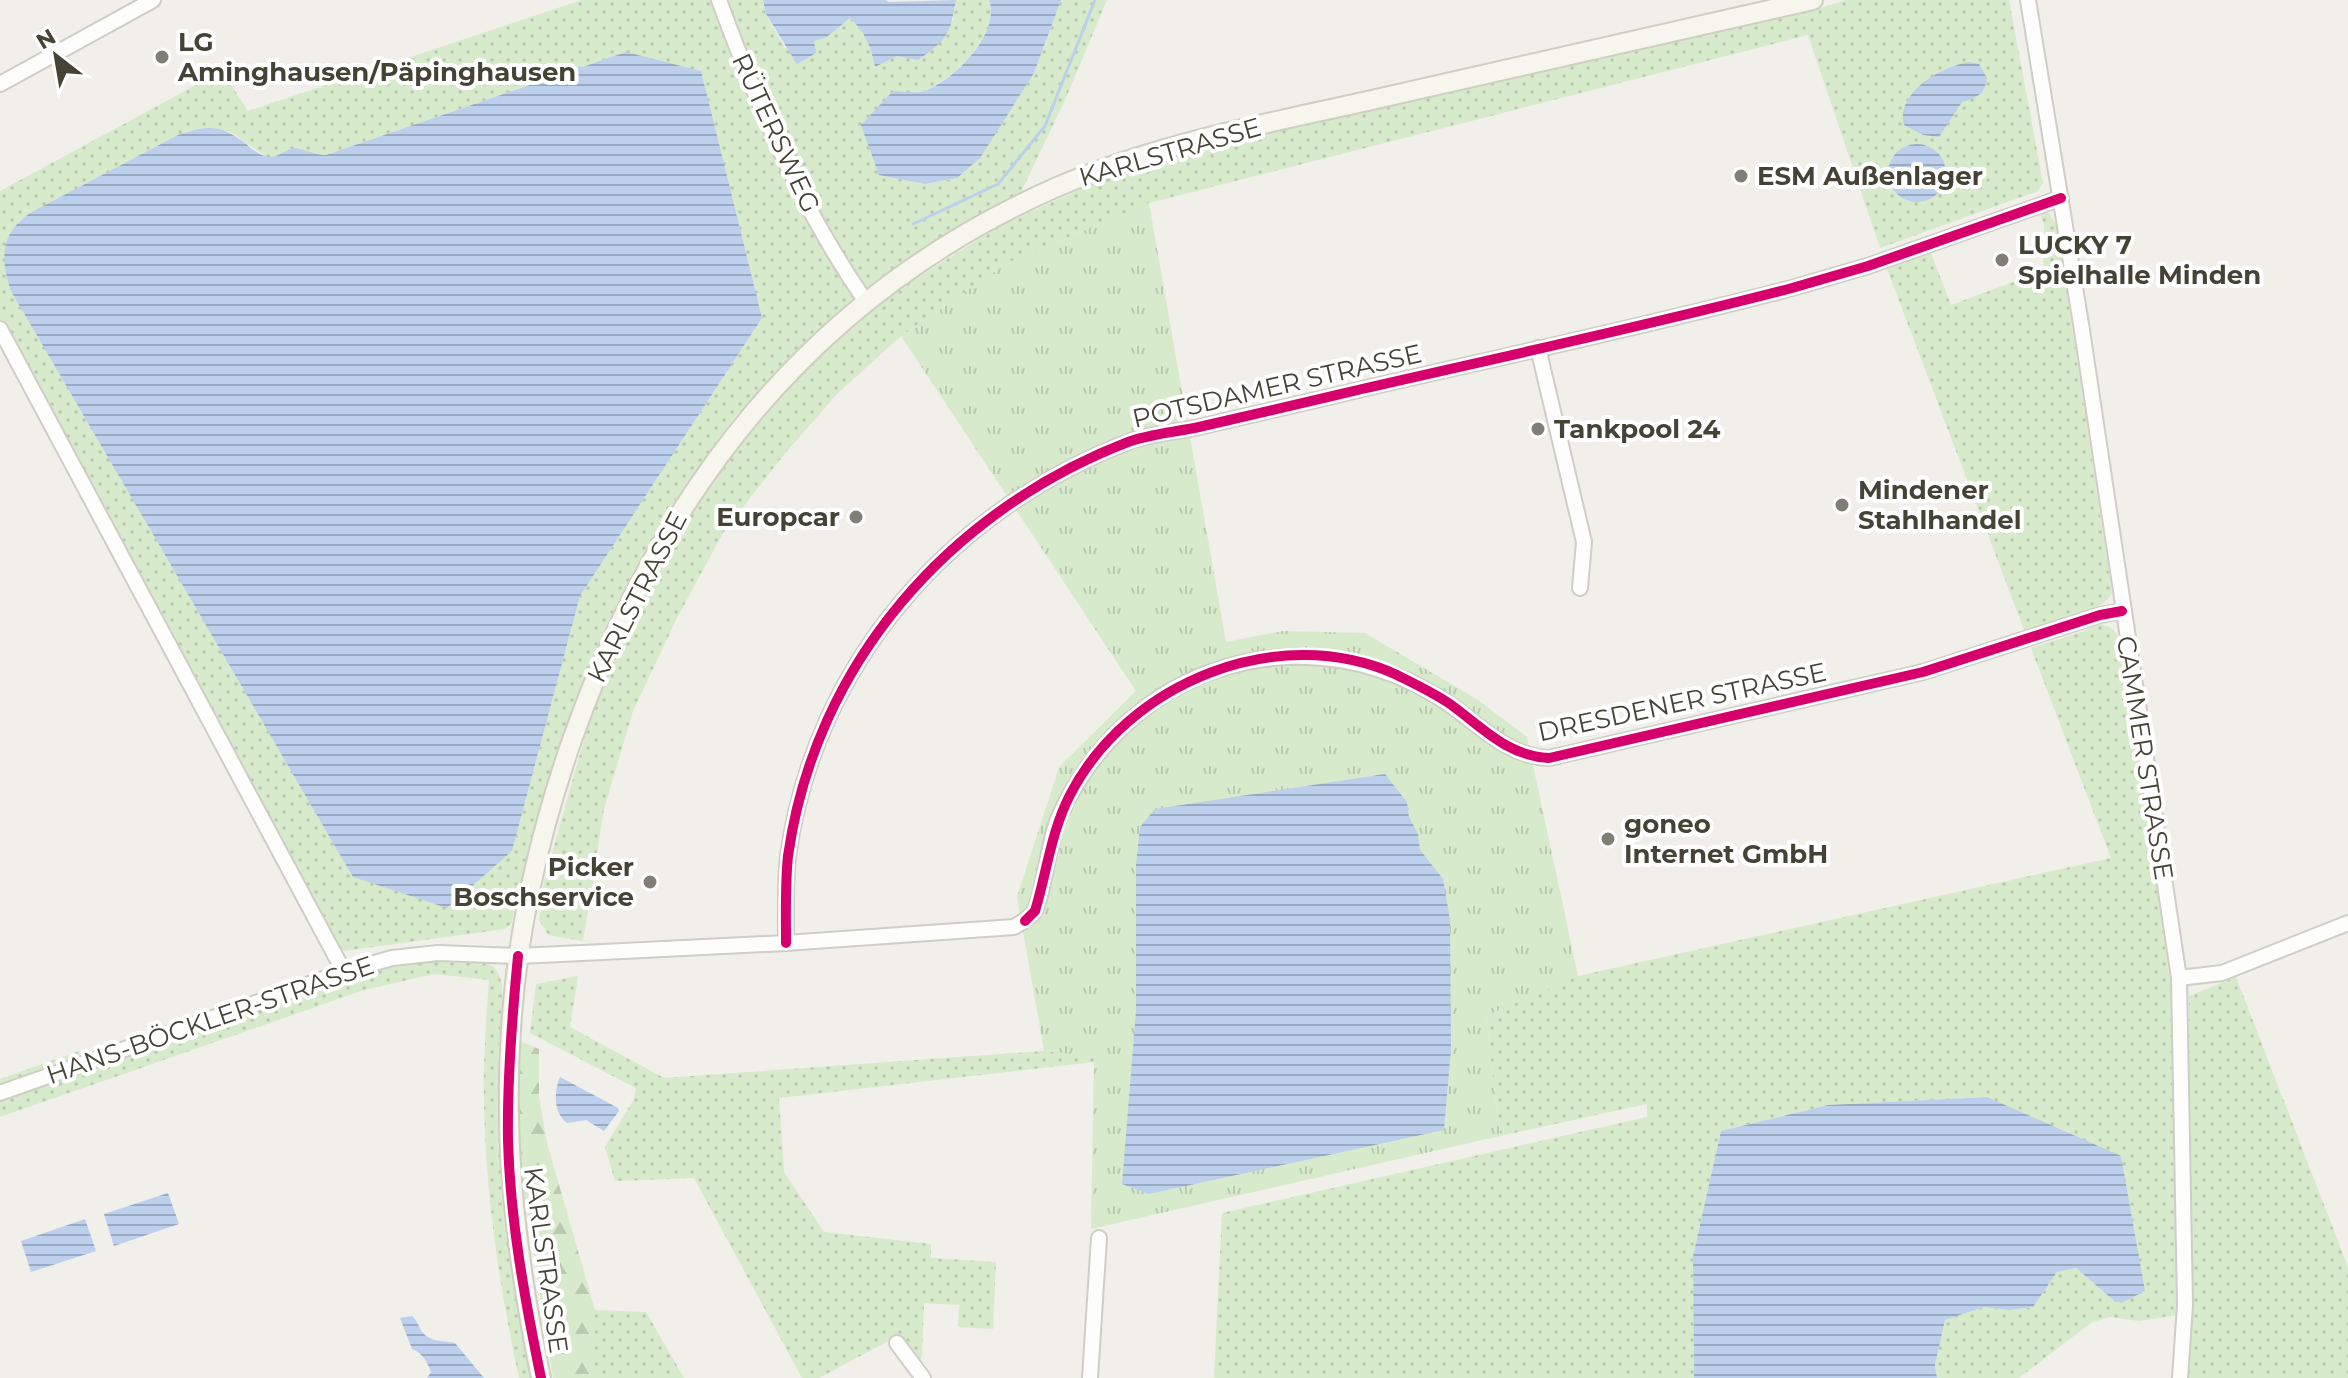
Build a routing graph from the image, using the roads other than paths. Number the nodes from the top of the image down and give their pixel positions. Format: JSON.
{"nodes":[{"id":1,"x":153,"y":0,"type":"edge"},
{"id":2,"x":719,"y":0,"type":"edge"},
{"id":3,"x":1813,"y":0,"type":"edge"},
{"id":4,"x":2028,"y":0,"type":"edge"},
{"id":5,"x":0,"y":84,"type":"edge"},
{"id":6,"x":2061,"y":198,"type":"junction"},
{"id":7,"x":866,"y":302,"type":"junction"},
{"id":8,"x":0,"y":329,"type":"edge"},
{"id":9,"x":1538,"y":348,"type":"junction"},
{"id":10,"x":1580,"y":588,"type":"dead end"},
{"id":11,"x":2122,"y":611,"type":"junction"},
{"id":12,"x":2348,"y":923,"type":"edge"},
{"id":13,"x":786,"y":943,"type":"junction"},
{"id":14,"x":518,"y":956,"type":"junction"},
{"id":15,"x":344,"y":972,"type":"junction"},
{"id":16,"x":2179,"y":978,"type":"junction"},
{"id":17,"x":0,"y":1093,"type":"edge"},
{"id":18,"x":1099,"y":1238,"type":"dead end"},
{"id":19,"x":897,"y":1343,"type":"dead end"},
{"id":20,"x":541,"y":1378,"type":"edge"},
{"id":21,"x":923,"y":1378,"type":"edge"},
{"id":22,"x":1090,"y":1378,"type":"edge"},
{"id":23,"x":2180,"y":1378,"type":"edge"}],
"edges":[{"from":1,"to":5,"type":"street"},
{"from":2,"to":7,"type":"street","name":"RÜTERSWEG"},
{"from":3,"to":7,"type":"street","name":"KARLSTRASSE"},
{"from":4,"to":6,"type":"street","name":"CAMMER STRASSE"},
{"from":6,"to":9,"type":"street","name":"POTSDAMER STRASSE"},
{"from":6,"to":11,"type":"street","name":"CAMMER STRASSE"},
{"from":7,"to":14,"type":"street","name":"KARLSTRASSE"},
{"from":8,"to":15,"type":"street"},
{"from":9,"to":10,"type":"street"},
{"from":9,"to":13,"type":"street","name":"POTSDAMER STRASSE"},
{"from":11,"to":13,"type":"street","name":"DRESDENER STRASSE"},
{"from":11,"to":16,"type":"street","name":"CAMMER STRASSE"},
{"from":12,"to":16,"type":"street"},
{"from":13,"to":14,"type":"street"},
{"from":14,"to":15,"type":"street","name":"HANS-BÖCKLER-STRASSE"},
{"from":14,"to":20,"type":"street","name":"KARLSTRASSE"},
{"from":15,"to":17,"type":"street","name":"HANS-BÖCKLER-STRASSE"},
{"from":16,"to":23,"type":"street","name":"CAMMER STRASSE"},
{"from":18,"to":22,"type":"street"},
{"from":19,"to":21,"type":"street"}]}
